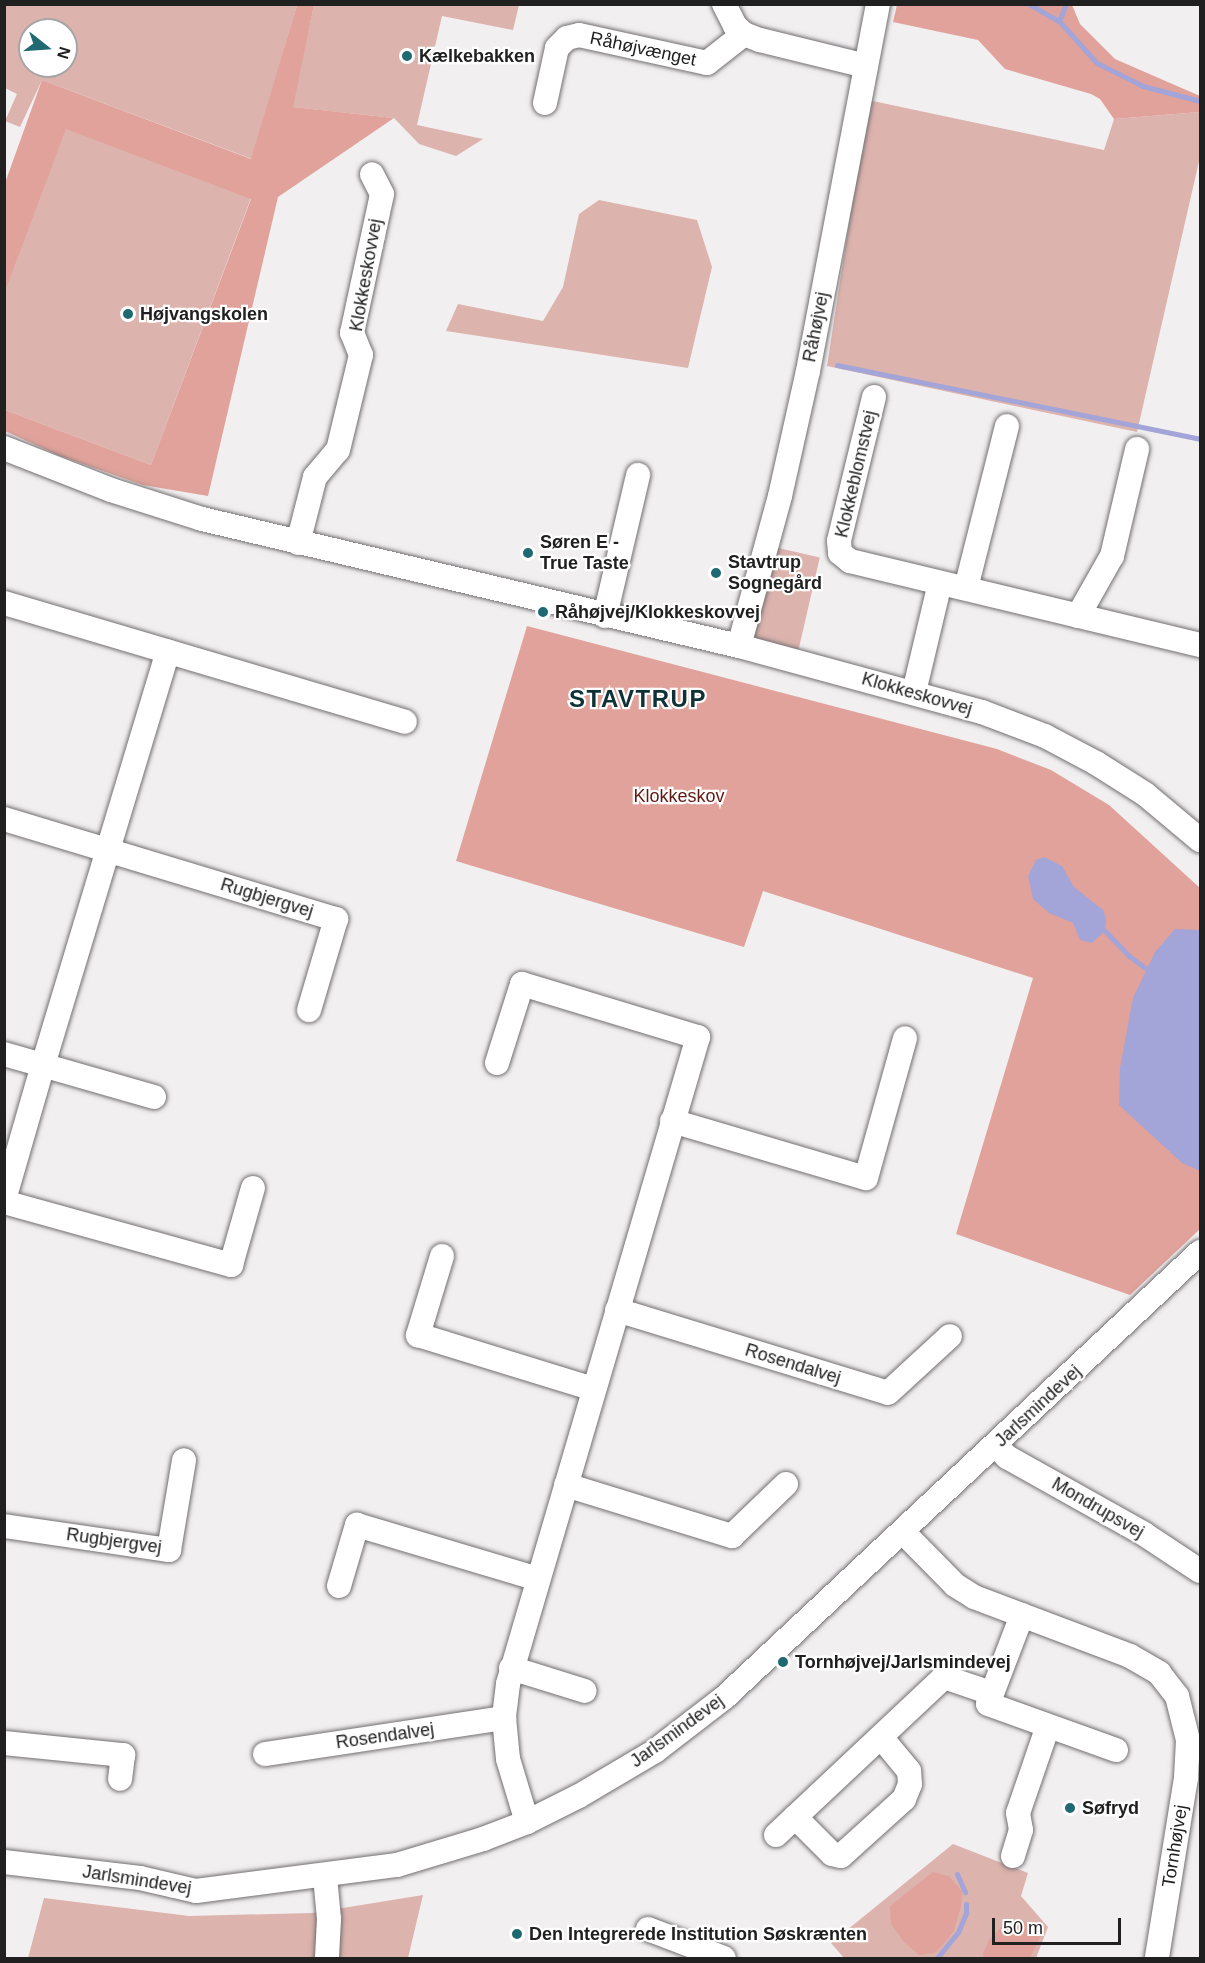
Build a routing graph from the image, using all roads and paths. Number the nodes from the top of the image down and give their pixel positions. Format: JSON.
{"nodes":[{"id":1,"x":724,"y":4,"type":"edge"},
{"id":2,"x":878,"y":4,"type":"edge"},
{"id":3,"x":744,"y":34,"type":"junction"},
{"id":4,"x":866,"y":66,"type":"junction"},
{"id":5,"x":545,"y":103,"type":"dead end"},
{"id":6,"x":372,"y":174,"type":"dead end"},
{"id":7,"x":874,"y":398,"type":"dead end"},
{"id":8,"x":1007,"y":426,"type":"dead end"},
{"id":9,"x":4,"y":448,"type":"edge"},
{"id":10,"x":1137,"y":449,"type":"dead end"},
{"id":11,"x":638,"y":475,"type":"dead end"},
{"id":12,"x":298,"y":543,"type":"junction"},
{"id":13,"x":940,"y":583,"type":"junction"},
{"id":14,"x":966,"y":588,"type":"junction"},
{"id":15,"x":4,"y":603,"type":"edge"},
{"id":16,"x":605,"y":616,"type":"junction"},
{"id":17,"x":1078,"y":616,"type":"junction"},
{"id":18,"x":1199,"y":642,"type":"edge"},
{"id":19,"x":739,"y":646,"type":"junction"},
{"id":20,"x":168,"y":651,"type":"junction"},
{"id":21,"x":914,"y":692,"type":"junction"},
{"id":22,"x":405,"y":722,"type":"dead end"},
{"id":23,"x":4,"y":819,"type":"edge"},
{"id":24,"x":1200,"y":840,"type":"edge"},
{"id":25,"x":108,"y":850,"type":"junction"},
{"id":26,"x":309,"y":1010,"type":"dead end"},
{"id":27,"x":905,"y":1038,"type":"dead end"},
{"id":28,"x":4,"y":1054,"type":"edge"},
{"id":29,"x":496,"y":1063,"type":"dead end"},
{"id":30,"x":43,"y":1065,"type":"junction"},
{"id":31,"x":154,"y":1097,"type":"dead end"},
{"id":32,"x":672,"y":1121,"type":"junction"},
{"id":33,"x":253,"y":1188,"type":"dead end"},
{"id":34,"x":4,"y":1201,"type":"edge"},
{"id":35,"x":1200,"y":1252,"type":"edge"},
{"id":36,"x":442,"y":1256,"type":"dead end"},
{"id":37,"x":617,"y":1310,"type":"junction"},
{"id":38,"x":950,"y":1336,"type":"dead end"},
{"id":39,"x":594,"y":1389,"type":"junction"},
{"id":40,"x":996,"y":1446,"type":"junction"},
{"id":41,"x":184,"y":1460,"type":"dead end"},
{"id":42,"x":566,"y":1485,"type":"junction"},
{"id":43,"x":786,"y":1485,"type":"dead end"},
{"id":44,"x":4,"y":1526,"type":"edge"},
{"id":45,"x":903,"y":1532,"type":"junction"},
{"id":46,"x":1200,"y":1571,"type":"edge"},
{"id":47,"x":538,"y":1579,"type":"junction"},
{"id":48,"x":339,"y":1586,"type":"dead end"},
{"id":49,"x":1022,"y":1615,"type":"junction"},
{"id":50,"x":511,"y":1668,"type":"junction"},
{"id":51,"x":585,"y":1691,"type":"dead end"},
{"id":52,"x":991,"y":1693,"type":"junction"},
{"id":53,"x":504,"y":1718,"type":"junction"},
{"id":54,"x":1048,"y":1726,"type":"junction"},
{"id":55,"x":880,"y":1737,"type":"junction"},
{"id":56,"x":4,"y":1743,"type":"edge"},
{"id":57,"x":1116,"y":1750,"type":"dead end"},
{"id":58,"x":265,"y":1754,"type":"dead end"},
{"id":59,"x":120,"y":1779,"type":"dead end"},
{"id":60,"x":795,"y":1817,"type":"junction"},
{"id":61,"x":527,"y":1822,"type":"junction"},
{"id":62,"x":776,"y":1835,"type":"dead end"},
{"id":63,"x":1013,"y":1856,"type":"dead end"},
{"id":64,"x":4,"y":1862,"type":"edge"},
{"id":65,"x":325,"y":1876,"type":"junction"},
{"id":66,"x":648,"y":1929,"type":"dead end"},
{"id":67,"x":672,"y":1949,"type":"edge"},
{"id":68,"x":327,"y":1959,"type":"edge"},
{"id":69,"x":724,"y":1959,"type":"edge"},
{"id":70,"x":1157,"y":1959,"type":"edge"}],
"edges":[{"from":1,"to":3,"type":"street"},
{"from":2,"to":4,"type":"street","name":"Råhøjvej"},
{"from":3,"to":4,"type":"street"},
{"from":3,"to":5,"type":"street","name":"Råhøjvænget"},
{"from":4,"to":19,"type":"street","name":"Råhøjvej"},
{"from":6,"to":12,"type":"street","name":"Klokkeskovvej"},
{"from":7,"to":13,"type":"street","name":"Klokkeblomstvej"},
{"from":8,"to":14,"type":"street"},
{"from":9,"to":12,"type":"street","name":"Klokkeskovvej"},
{"from":10,"to":17,"type":"street"},
{"from":11,"to":16,"type":"street"},
{"from":12,"to":16,"type":"street","name":"Klokkeskovvej"},
{"from":13,"to":14,"type":"street","name":"Klokkeblomstvej"},
{"from":13,"to":21,"type":"street"},
{"from":14,"to":17,"type":"street","name":"Klokkeblomstvej"},
{"from":15,"to":20,"type":"street"},
{"from":16,"to":19,"type":"street","name":"Klokkeskovvej"},
{"from":17,"to":18,"type":"street","name":"Klokkeblomstvej"},
{"from":19,"to":21,"type":"street","name":"Klokkeskovvej"},
{"from":20,"to":22,"type":"street"},
{"from":20,"to":25,"type":"street"},
{"from":21,"to":24,"type":"street","name":"Klokkeskovvej"},
{"from":23,"to":25,"type":"street","name":"Rugbjergvej"},
{"from":25,"to":26,"type":"street","name":"Rugbjergvej"},
{"from":25,"to":30,"type":"street"},
{"from":27,"to":32,"type":"street"},
{"from":28,"to":30,"type":"street"},
{"from":29,"to":32,"type":"street"},
{"from":30,"to":31,"type":"street"},
{"from":30,"to":34,"type":"street"},
{"from":32,"to":37,"type":"street"},
{"from":33,"to":34,"type":"street"},
{"from":35,"to":40,"type":"street","name":"Jarlsmindevej"},
{"from":36,"to":39,"type":"street"},
{"from":37,"to":38,"type":"street","name":"Rosendalvej"},
{"from":37,"to":39,"type":"street"},
{"from":39,"to":42,"type":"street"},
{"from":40,"to":45,"type":"street","name":"Jarlsmindevej"},
{"from":40,"to":46,"type":"street","name":"Mondrupsvej"},
{"from":41,"to":44,"type":"street","name":"Rugbjergvej"},
{"from":42,"to":43,"type":"street"},
{"from":42,"to":47,"type":"street"},
{"from":45,"to":49,"type":"street","name":"Tornhøjvej"},
{"from":45,"to":61,"type":"street","name":"Jarlsmindevej"},
{"from":47,"to":48,"type":"street"},
{"from":47,"to":50,"type":"street"},
{"from":49,"to":52,"type":"street"},
{"from":49,"to":70,"type":"street","name":"Tornhøjvej"},
{"from":50,"to":51,"type":"street"},
{"from":50,"to":53,"type":"street"},
{"from":52,"to":54,"type":"street"},
{"from":52,"to":55,"type":"street"},
{"from":53,"to":58,"type":"street","name":"Rosendalvej"},
{"from":53,"to":61,"type":"street"},
{"from":54,"to":57,"type":"street"},
{"from":54,"to":63,"type":"street"},
{"from":55,"to":60,"type":"street"},
{"from":55,"to":60,"type":"street"},
{"from":56,"to":59,"type":"street"},
{"from":60,"to":62,"type":"street"},
{"from":61,"to":65,"type":"street","name":"Jarlsmindevej"},
{"from":64,"to":65,"type":"street","name":"Jarlsmindevej"},
{"from":65,"to":68,"type":"street"},
{"from":66,"to":67,"type":"street"},
{"from":67,"to":69,"type":"street"}]}
